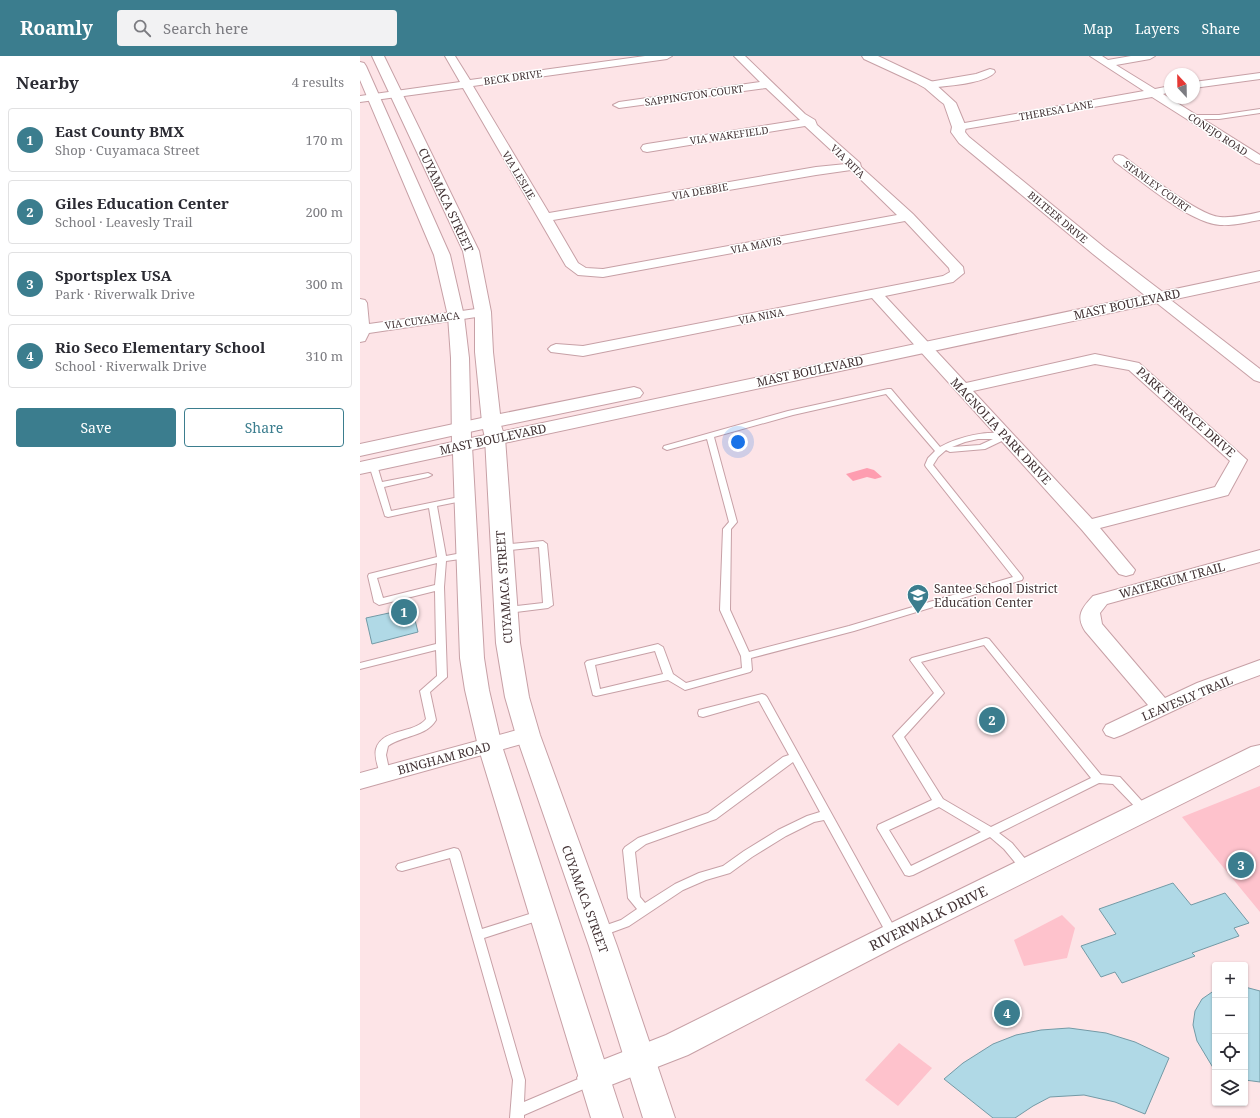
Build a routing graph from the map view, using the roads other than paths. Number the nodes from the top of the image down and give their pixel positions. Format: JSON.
{"nodes":[{"id":1,"x":378,"y":56,"type":"edge"},
{"id":2,"x":450,"y":56,"type":"edge"},
{"id":3,"x":667,"y":56,"type":"edge"},
{"id":4,"x":739,"y":56,"type":"edge"},
{"id":5,"x":868,"y":56,"type":"edge"},
{"id":6,"x":1095,"y":56,"type":"edge"},
{"id":7,"x":1150,"y":56,"type":"edge"},
{"id":8,"x":1106,"y":63,"type":"junction"},
{"id":9,"x":360,"y":66,"type":"edge"},
{"id":10,"x":990,"y":72,"type":"dead end"},
{"id":11,"x":1260,"y":76,"type":"edge"},
{"id":12,"x":465,"y":84,"type":"junction"},
{"id":13,"x":769,"y":84,"type":"junction"},
{"id":14,"x":1200,"y":84,"type":"edge"},
{"id":15,"x":929,"y":85,"type":"junction"},
{"id":16,"x":1164,"y":90,"type":"edge"},
{"id":17,"x":1154,"y":93,"type":"junction"},
{"id":18,"x":396,"y":94,"type":"junction"},
{"id":19,"x":367,"y":99,"type":"edge"},
{"id":20,"x":619,"y":105,"type":"dead end"},
{"id":21,"x":1260,"y":111,"type":"edge"},
{"id":22,"x":1193,"y":117,"type":"junction"},
{"id":23,"x":811,"y":122,"type":"junction"},
{"id":24,"x":959,"y":127,"type":"junction"},
{"id":25,"x":647,"y":148,"type":"dead end"},
{"id":26,"x":1260,"y":148,"type":"edge"},
{"id":27,"x":1245,"y":151,"type":"junction"},
{"id":28,"x":1119,"y":158,"type":"dead end"},
{"id":29,"x":1260,"y":160,"type":"edge"},
{"id":30,"x":856,"y":166,"type":"junction"},
{"id":31,"x":1260,"y":216,"type":"edge"},
{"id":32,"x":908,"y":217,"type":"junction"},
{"id":33,"x":544,"y":218,"type":"junction"},
{"id":34,"x":1260,"y":263,"type":"edge"},
{"id":35,"x":956,"y":267,"type":"joint"},
{"id":36,"x":603,"y":273,"type":"joint"},
{"id":37,"x":1260,"y":276,"type":"edge"},
{"id":38,"x":1152,"y":292,"type":"junction"},
{"id":39,"x":875,"y":293,"type":"junction"},
{"id":40,"x":360,"y":303,"type":"edge"},
{"id":41,"x":483,"y":312,"type":"junction"},
{"id":42,"x":456,"y":316,"type":"junction"},
{"id":43,"x":361,"y":333,"type":"edge"},
{"id":44,"x":918,"y":341,"type":"junction"},
{"id":45,"x":556,"y":349,"type":"dead end"},
{"id":46,"x":1260,"y":376,"type":"edge"},
{"id":47,"x":962,"y":389,"type":"junction"},
{"id":48,"x":493,"y":430,"type":"junction"},
{"id":49,"x":710,"y":436,"type":"junction"},
{"id":50,"x":1005,"y":436,"type":"junction"},
{"id":51,"x":461,"y":437,"type":"junction"},
{"id":52,"x":667,"y":448,"type":"dead end"},
{"id":53,"x":360,"y":450,"type":"edge"},
{"id":54,"x":939,"y":451,"type":"junction"},
{"id":55,"x":371,"y":465,"type":"edge"},
{"id":56,"x":428,"y":475,"type":"dead end"},
{"id":57,"x":380,"y":485,"type":"junction"},
{"id":58,"x":464,"y":498,"type":"junction"},
{"id":59,"x":432,"y":504,"type":"junction"},
{"id":60,"x":1088,"y":526,"type":"junction"},
{"id":61,"x":501,"y":548,"type":"junction"},
{"id":62,"x":467,"y":556,"type":"junction"},
{"id":63,"x":1260,"y":556,"type":"edge"},
{"id":64,"x":442,"y":559,"type":"junction"},
{"id":65,"x":1126,"y":570,"type":"dead end"},
{"id":66,"x":439,"y":588,"type":"junction"},
{"id":67,"x":506,"y":610,"type":"junction"},
{"id":68,"x":441,"y":646,"type":"junction"},
{"id":69,"x":746,"y":656,"type":"junction"},
{"id":70,"x":360,"y":666,"type":"edge"},
{"id":71,"x":1260,"y":667,"type":"edge"},
{"id":72,"x":669,"y":676,"type":"junction"},
{"id":73,"x":1162,"y":708,"type":"junction"},
{"id":74,"x":702,"y":713,"type":"dead end"},
{"id":75,"x":1114,"y":730,"type":"dead end"},
{"id":76,"x":528,"y":735,"type":"junction"},
{"id":77,"x":490,"y":746,"type":"junction"},
{"id":78,"x":1260,"y":754,"type":"edge"},
{"id":79,"x":794,"y":757,"type":"junction"},
{"id":80,"x":385,"y":774,"type":"junction"},
{"id":81,"x":1098,"y":779,"type":"junction"},
{"id":82,"x":360,"y":781,"type":"edge"},
{"id":83,"x":939,"y":802,"type":"junction"},
{"id":84,"x":1145,"y":810,"type":"junction"},
{"id":85,"x":826,"y":815,"type":"junction"},
{"id":86,"x":991,"y":832,"type":"junction"},
{"id":87,"x":402,"y":867,"type":"dead end"},
{"id":88,"x":1027,"y":869,"type":"junction"},
{"id":89,"x":644,"y":910,"type":"junction"},
{"id":90,"x":543,"y":915,"type":"junction"},
{"id":91,"x":597,"y":932,"type":"junction"},
{"id":92,"x":478,"y":935,"type":"junction"},
{"id":93,"x":893,"y":935,"type":"junction"},
{"id":94,"x":640,"y":1060,"type":"junction"},
{"id":95,"x":594,"y":1078,"type":"junction"},
{"id":96,"x":518,"y":1114,"type":"edge"},
{"id":97,"x":606,"y":1118,"type":"edge"},
{"id":98,"x":659,"y":1118,"type":"edge"}],
"edges":[{"from":1,"to":18,"type":"main road","name":"CUYAMACA STREET"},
{"from":2,"to":12,"type":"street","name":"VIA LESLIE"},
{"from":3,"to":12,"type":"street","name":"BECK DRIVE"},
{"from":4,"to":13,"type":"street","name":"VIA RITA"},
{"from":5,"to":15,"type":"main road","name":"BILTEER DRIVE"},
{"from":6,"to":8,"type":"street","name":"CONEJO ROAD"},
{"from":7,"to":8,"type":"street"},
{"from":8,"to":17,"type":"street","name":"CONEJO ROAD"},
{"from":9,"to":19,"type":"main road","name":"CUYAMACA STREET"},
{"from":10,"to":15,"type":"street"},
{"from":11,"to":14,"type":"street"},
{"from":12,"to":18,"type":"street","name":"BECK DRIVE"},
{"from":12,"to":33,"type":"street","name":"VIA LESLIE"},
{"from":13,"to":20,"type":"street","name":"SAPPINGTON COURT"},
{"from":13,"to":23,"type":"street","name":"VIA RITA"},
{"from":15,"to":24,"type":"main road","name":"BILTEER DRIVE"},
{"from":16,"to":17,"type":"street","name":"THERESA LANE"},
{"from":17,"to":22,"type":"street","name":"CONEJO ROAD"},
{"from":17,"to":24,"type":"street","name":"THERESA LANE"},
{"from":18,"to":19,"type":"street","name":"BECK DRIVE"},
{"from":18,"to":41,"type":"main road","name":"CUYAMACA STREET"},
{"from":19,"to":42,"type":"main road","name":"CUYAMACA STREET"},
{"from":21,"to":22,"type":"lane"},
{"from":22,"to":27,"type":"street","name":"CONEJO ROAD"},
{"from":23,"to":25,"type":"street","name":"VIA WAKEFIELD"},
{"from":23,"to":30,"type":"street","name":"VIA RITA"},
{"from":24,"to":38,"type":"main road","name":"BILTEER DRIVE"},
{"from":26,"to":27,"type":"street"},
{"from":27,"to":29,"type":"street","name":"CONEJO ROAD"},
{"from":28,"to":31,"type":"street","name":"STANLEY COURT"},
{"from":30,"to":32,"type":"street","name":"VIA RITA"},
{"from":30,"to":33,"type":"street","name":"VIA DEBBIE"},
{"from":32,"to":35,"type":"street","name":"VIA RITA"},
{"from":32,"to":36,"type":"street","name":"VIA MAVIS"},
{"from":33,"to":36,"type":"street","name":"VIA LESLIE"},
{"from":34,"to":38,"type":"main road","name":"MAST BOULEVARD"},
{"from":35,"to":39,"type":"street","name":"VIA NINA"},
{"from":37,"to":38,"type":"main road","name":"MAST BOULEVARD"},
{"from":38,"to":44,"type":"main road","name":"MAST BOULEVARD"},
{"from":38,"to":46,"type":"street","name":"BILTEER DRIVE"},
{"from":39,"to":44,"type":"street","name":"MAGNOLIA PARK DRIVE"},
{"from":39,"to":45,"type":"street","name":"VIA NINA"},
{"from":40,"to":43,"type":"street"},
{"from":41,"to":42,"type":"street","name":"VIA CUYAMACA"},
{"from":41,"to":48,"type":"main road","name":"CUYAMACA STREET"},
{"from":42,"to":43,"type":"street","name":"VIA CUYAMACA"},
{"from":42,"to":51,"type":"main road","name":"CUYAMACA STREET"},
{"from":44,"to":47,"type":"street","name":"MAGNOLIA PARK DRIVE"},
{"from":44,"to":48,"type":"main road","name":"MAST BOULEVARD"},
{"from":47,"to":50,"type":"street","name":"MAGNOLIA PARK DRIVE"},
{"from":47,"to":60,"type":"street","name":"PARK TERRACE DRIVE"},
{"from":48,"to":51,"type":"main road","name":"MAST BOULEVARD"},
{"from":48,"to":61,"type":"main road","name":"CUYAMACA STREET"},
{"from":49,"to":52,"type":"lane"},
{"from":49,"to":54,"type":"lane"},
{"from":49,"to":69,"type":"lane"},
{"from":50,"to":54,"type":"lane"},
{"from":50,"to":60,"type":"street","name":"MAGNOLIA PARK DRIVE"},
{"from":51,"to":53,"type":"main road","name":"MAST BOULEVARD"},
{"from":51,"to":55,"type":"main road","name":"MAST BOULEVARD"},
{"from":51,"to":58,"type":"main road","name":"CUYAMACA STREET"},
{"from":54,"to":69,"type":"lane"},
{"from":55,"to":57,"type":"lane"},
{"from":56,"to":57,"type":"lane"},
{"from":57,"to":59,"type":"lane"},
{"from":58,"to":59,"type":"lane"},
{"from":58,"to":62,"type":"main road","name":"CUYAMACA STREET"},
{"from":59,"to":64,"type":"lane"},
{"from":60,"to":65,"type":"street","name":"MAGNOLIA PARK DRIVE"},
{"from":61,"to":67,"type":"main road","name":"CUYAMACA STREET"},
{"from":61,"to":67,"type":"lane"},
{"from":62,"to":64,"type":"lane"},
{"from":62,"to":77,"type":"main road","name":"CUYAMACA STREET"},
{"from":63,"to":73,"type":"street","name":"WATERGUM TRAIL"},
{"from":64,"to":66,"type":"lane"},
{"from":64,"to":66,"type":"lane"},
{"from":66,"to":68,"type":"lane"},
{"from":67,"to":76,"type":"main road","name":"CUYAMACA STREET"},
{"from":68,"to":70,"type":"lane"},
{"from":68,"to":80,"type":"lane"},
{"from":69,"to":72,"type":"lane"},
{"from":71,"to":73,"type":"street","name":"LEAVESLY TRAIL"},
{"from":72,"to":72,"type":"lane"},
{"from":73,"to":75,"type":"street","name":"LEAVESLY TRAIL"},
{"from":74,"to":79,"type":"lane"},
{"from":76,"to":77,"type":"street","name":"BINGHAM ROAD"},
{"from":76,"to":91,"type":"main road","name":"CUYAMACA STREET"},
{"from":77,"to":80,"type":"street","name":"BINGHAM ROAD"},
{"from":77,"to":90,"type":"main road","name":"CUYAMACA STREET"},
{"from":78,"to":84,"type":"main road","name":"RIVERWALK DRIVE"},
{"from":79,"to":85,"type":"lane"},
{"from":79,"to":89,"type":"lane"},
{"from":80,"to":82,"type":"street","name":"BINGHAM ROAD"},
{"from":81,"to":83,"type":"lane"},
{"from":81,"to":84,"type":"lane"},
{"from":81,"to":86,"type":"lane"},
{"from":83,"to":86,"type":"lane"},
{"from":83,"to":86,"type":"lane"},
{"from":84,"to":88,"type":"main road","name":"RIVERWALK DRIVE"},
{"from":85,"to":89,"type":"lane"},
{"from":85,"to":93,"type":"lane"},
{"from":86,"to":88,"type":"lane"},
{"from":87,"to":92,"type":"lane"},
{"from":88,"to":93,"type":"main road","name":"RIVERWALK DRIVE"},
{"from":89,"to":91,"type":"lane"},
{"from":90,"to":92,"type":"lane"},
{"from":90,"to":95,"type":"main road","name":"CUYAMACA STREET"},
{"from":91,"to":94,"type":"main road","name":"CUYAMACA STREET"},
{"from":92,"to":96,"type":"lane"},
{"from":93,"to":94,"type":"main road","name":"RIVERWALK DRIVE"},
{"from":94,"to":95,"type":"main road","name":"RIVERWALK DRIVE"},
{"from":94,"to":98,"type":"main road","name":"CUYAMACA STREET"},
{"from":95,"to":96,"type":"lane"},
{"from":95,"to":97,"type":"main road","name":"CUYAMACA STREET"}]}
